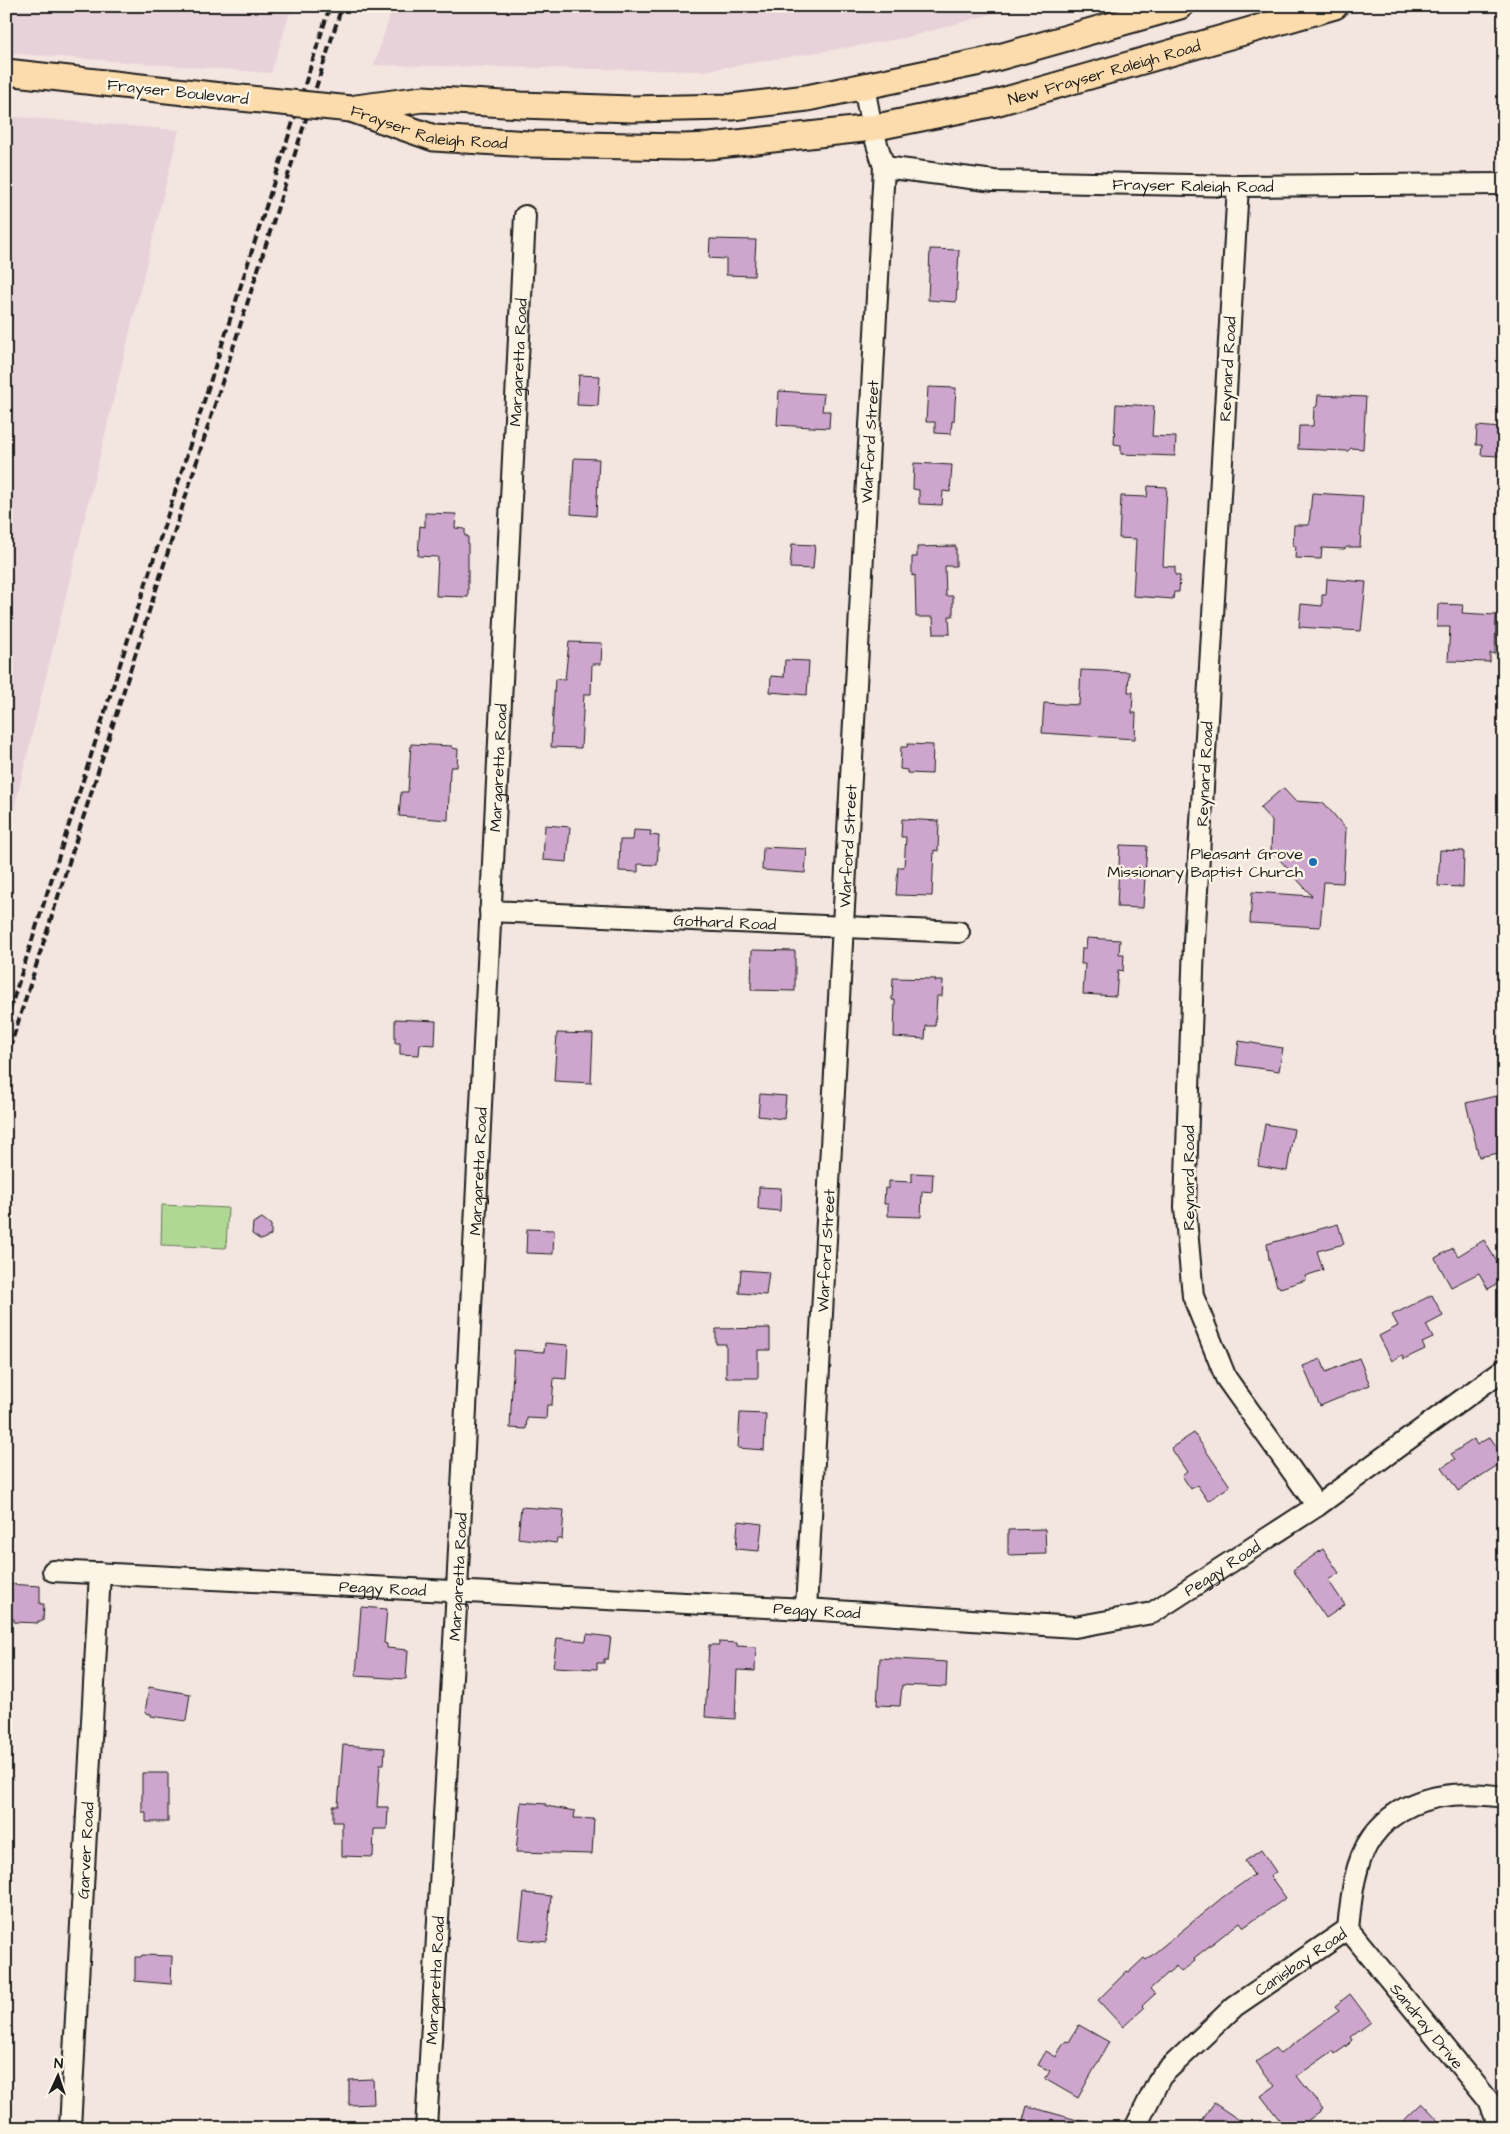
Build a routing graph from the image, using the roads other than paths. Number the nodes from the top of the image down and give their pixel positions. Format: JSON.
{"nodes":[{"id":1,"x":1180,"y":6,"type":"edge"},
{"id":2,"x":1335,"y":6,"type":"edge"},
{"id":3,"x":6,"y":72,"type":"edge"},
{"id":4,"x":864,"y":87,"type":"junction"},
{"id":5,"x":351,"y":109,"type":"junction"},
{"id":6,"x":872,"y":128,"type":"junction"},
{"id":7,"x":884,"y":167,"type":"junction"},
{"id":8,"x":1504,"y":184,"type":"edge"},
{"id":9,"x":1238,"y":186,"type":"junction"},
{"id":10,"x":525,"y":216,"type":"dead end"},
{"id":11,"x":490,"y":911,"type":"junction"},
{"id":12,"x":842,"y":926,"type":"junction"},
{"id":13,"x":958,"y":932,"type":"dead end"},
{"id":14,"x":1504,"y":1369,"type":"edge"},
{"id":15,"x":1317,"y":1506,"type":"junction"},
{"id":16,"x":53,"y":1571,"type":"dead end"},
{"id":17,"x":100,"y":1573,"type":"junction"},
{"id":18,"x":457,"y":1590,"type":"junction"},
{"id":19,"x":806,"y":1609,"type":"junction"},
{"id":20,"x":1504,"y":1797,"type":"edge"},
{"id":21,"x":1348,"y":1929,"type":"junction"},
{"id":22,"x":70,"y":2128,"type":"edge"},
{"id":23,"x":426,"y":2128,"type":"edge"},
{"id":24,"x":1135,"y":2128,"type":"edge"},
{"id":25,"x":1500,"y":2128,"type":"edge"}],
"edges":[{"from":1,"to":4,"type":"main road"},
{"from":2,"to":6,"type":"main road","name":"New Frayser Raleigh Road"},
{"from":3,"to":5,"type":"main road","name":"Frayser Boulevard","bridge":true},
{"from":4,"to":5,"type":"main road","name":"Frayser Raleigh Road"},
{"from":4,"to":6,"type":"street","name":"Warford Street"},
{"from":5,"to":6,"type":"main road","name":"Frayser Raleigh Road"},
{"from":6,"to":7,"type":"street","name":"Warford Street"},
{"from":7,"to":9,"type":"street","name":"Frayser Raleigh Road"},
{"from":7,"to":12,"type":"street","name":"Warford Street"},
{"from":8,"to":9,"type":"street","name":"Frayser Raleigh Road"},
{"from":9,"to":15,"type":"street","name":"Reynard Road"},
{"from":10,"to":11,"type":"street","name":"Margaretta Road"},
{"from":11,"to":12,"type":"street","name":"Gothard Road"},
{"from":11,"to":18,"type":"street","name":"Margaretta Road"},
{"from":12,"to":13,"type":"street","name":"Gothard Road"},
{"from":12,"to":19,"type":"street","name":"Warford Street"},
{"from":14,"to":15,"type":"street","name":"Peggy Road"},
{"from":15,"to":19,"type":"street","name":"Peggy Road"},
{"from":16,"to":17,"type":"street","name":"Peggy Road"},
{"from":17,"to":18,"type":"street","name":"Peggy Road"},
{"from":17,"to":22,"type":"street","name":"Garver Road"},
{"from":18,"to":19,"type":"street","name":"Peggy Road"},
{"from":18,"to":23,"type":"street","name":"Margaretta Road"},
{"from":20,"to":21,"type":"street","name":"Canisbay Road"},
{"from":21,"to":24,"type":"street","name":"Canisbay Road"},
{"from":21,"to":25,"type":"street","name":"Sandray Drive"}]}
